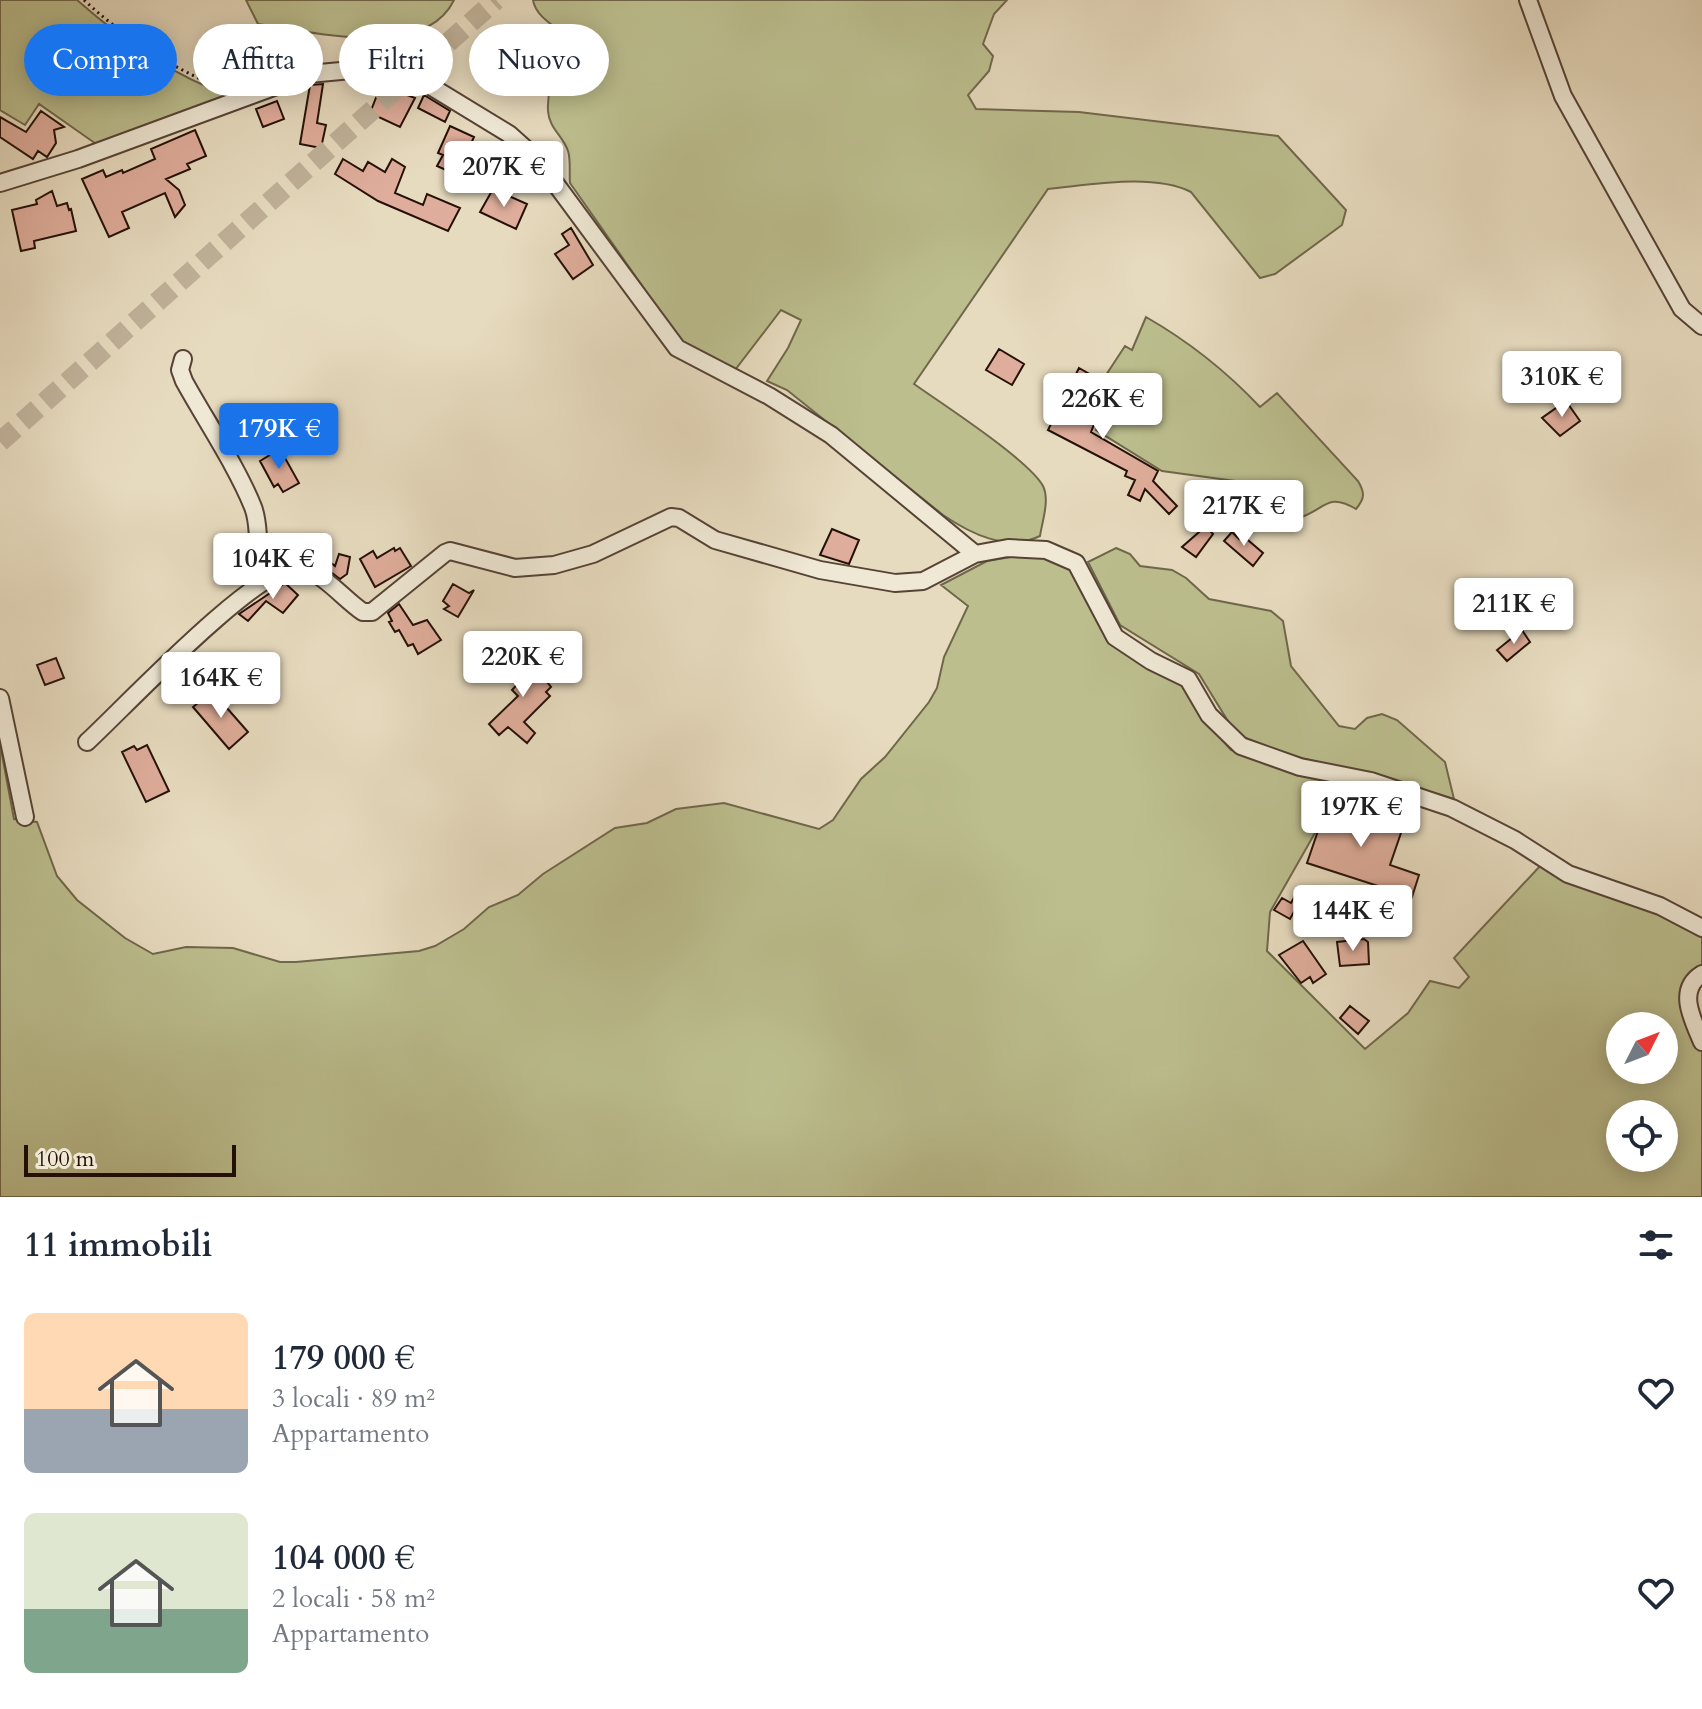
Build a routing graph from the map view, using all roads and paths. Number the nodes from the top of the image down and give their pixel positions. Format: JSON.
{"nodes":[{"id":1,"x":84,"y":0,"type":"edge"},
{"id":2,"x":1528,"y":0,"type":"edge"},
{"id":3,"x":243,"y":100,"type":"junction"},
{"id":4,"x":0,"y":183,"type":"edge"},
{"id":5,"x":1702,"y":326,"type":"edge"},
{"id":6,"x":183,"y":359,"type":"dead end"},
{"id":7,"x":975,"y":554,"type":"junction"},
{"id":8,"x":276,"y":573,"type":"junction"},
{"id":9,"x":0,"y":698,"type":"edge"},
{"id":10,"x":87,"y":742,"type":"dead end"},
{"id":11,"x":25,"y":817,"type":"dead end"},
{"id":12,"x":1702,"y":928,"type":"edge"},
{"id":13,"x":1702,"y":974,"type":"edge"},
{"id":14,"x":1702,"y":1042,"type":"edge"}],
"edges":[{"from":1,"to":3,"type":"path"},
{"from":2,"to":5,"type":"street"},
{"from":3,"to":4,"type":"street"},
{"from":3,"to":7,"type":"street"},
{"from":6,"to":8,"type":"street"},
{"from":7,"to":8,"type":"street"},
{"from":7,"to":12,"type":"street"},
{"from":8,"to":10,"type":"street"},
{"from":9,"to":11,"type":"street"},
{"from":13,"to":14,"type":"street"}]}
